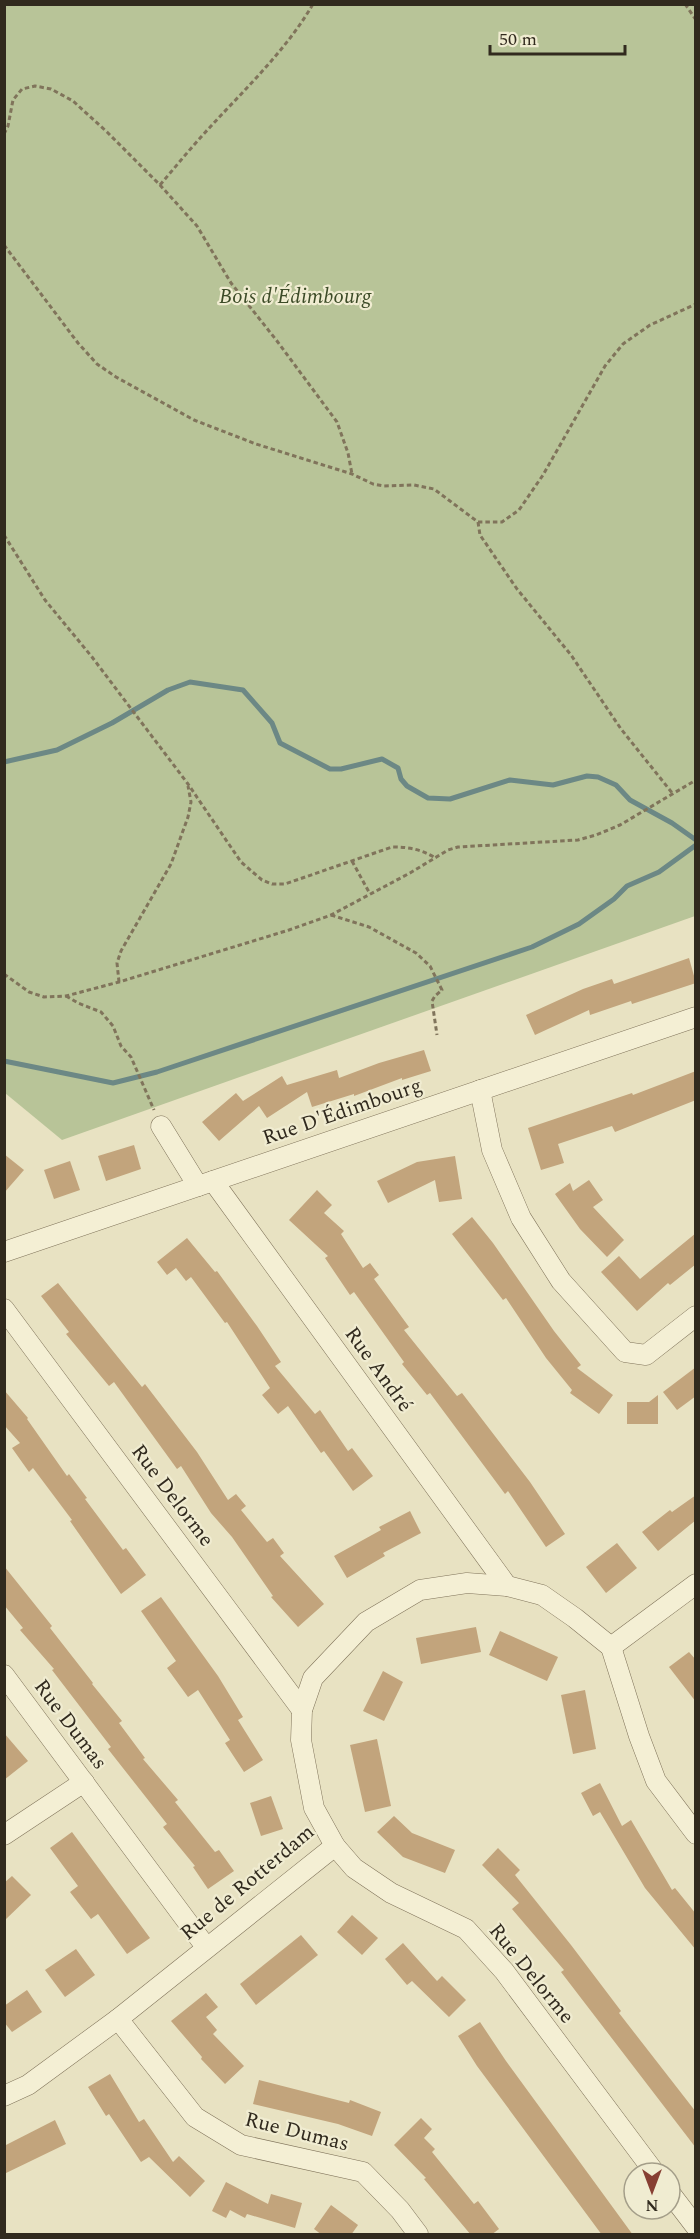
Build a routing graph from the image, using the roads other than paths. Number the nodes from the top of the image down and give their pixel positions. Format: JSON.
{"nodes":[{"id":1,"x":696,"y":1017,"type":"edge"},
{"id":2,"x":480,"y":1090,"type":"junction"},
{"id":3,"x":161,"y":1126,"type":"road end"},
{"id":4,"x":206,"y":1183,"type":"junction"},
{"id":5,"x":4,"y":1252,"type":"edge"},
{"id":6,"x":4,"y":1309,"type":"edge"},
{"id":7,"x":696,"y":1316,"type":"edge"},
{"id":8,"x":696,"y":1584,"type":"edge"},
{"id":9,"x":507,"y":1586,"type":"junction"},
{"id":10,"x":611,"y":1647,"type":"junction"},
{"id":11,"x":4,"y":1675,"type":"edge"},
{"id":12,"x":302,"y":1710,"type":"junction"},
{"id":13,"x":84,"y":1782,"type":"junction"},
{"id":14,"x":696,"y":1834,"type":"edge"},
{"id":15,"x":4,"y":1835,"type":"edge"},
{"id":16,"x":335,"y":1846,"type":"junction"},
{"id":17,"x":206,"y":1947,"type":"junction"},
{"id":18,"x":118,"y":2019,"type":"junction"},
{"id":19,"x":4,"y":2096,"type":"edge"},
{"id":20,"x":646,"y":2161,"type":"edge"},
{"id":21,"x":682,"y":2209,"type":"edge"},
{"id":22,"x":696,"y":2227,"type":"edge"},
{"id":23,"x":418,"y":2235,"type":"edge"}],
"edges":[{"from":1,"to":2,"type":"street","name":"Rue D'Édimbourg"},
{"from":2,"to":4,"type":"street","name":"Rue D'Édimbourg"},
{"from":2,"to":7,"type":"street"},
{"from":3,"to":4,"type":"street","name":"Rue André"},
{"from":4,"to":5,"type":"street","name":"Rue D'Édimbourg"},
{"from":4,"to":9,"type":"street","name":"Rue André"},
{"from":6,"to":12,"type":"street","name":"Rue Delorme"},
{"from":8,"to":10,"type":"street"},
{"from":9,"to":10,"type":"street","name":"Rue de Rotterdam"},
{"from":9,"to":12,"type":"street","name":"Rue de Rotterdam"},
{"from":10,"to":14,"type":"street"},
{"from":11,"to":13,"type":"street","name":"Rue Dumas"},
{"from":12,"to":16,"type":"street","name":"Rue de Rotterdam"},
{"from":13,"to":15,"type":"street"},
{"from":13,"to":17,"type":"street","name":"Rue Dumas"},
{"from":16,"to":17,"type":"street","name":"Rue de Rotterdam"},
{"from":16,"to":20,"type":"street","name":"Rue Delorme"},
{"from":17,"to":18,"type":"street","name":"Rue de Rotterdam"},
{"from":18,"to":19,"type":"street","name":"Rue de Rotterdam"},
{"from":18,"to":23,"type":"street","name":"Rue Dumas"},
{"from":21,"to":22,"type":"street"}]}
